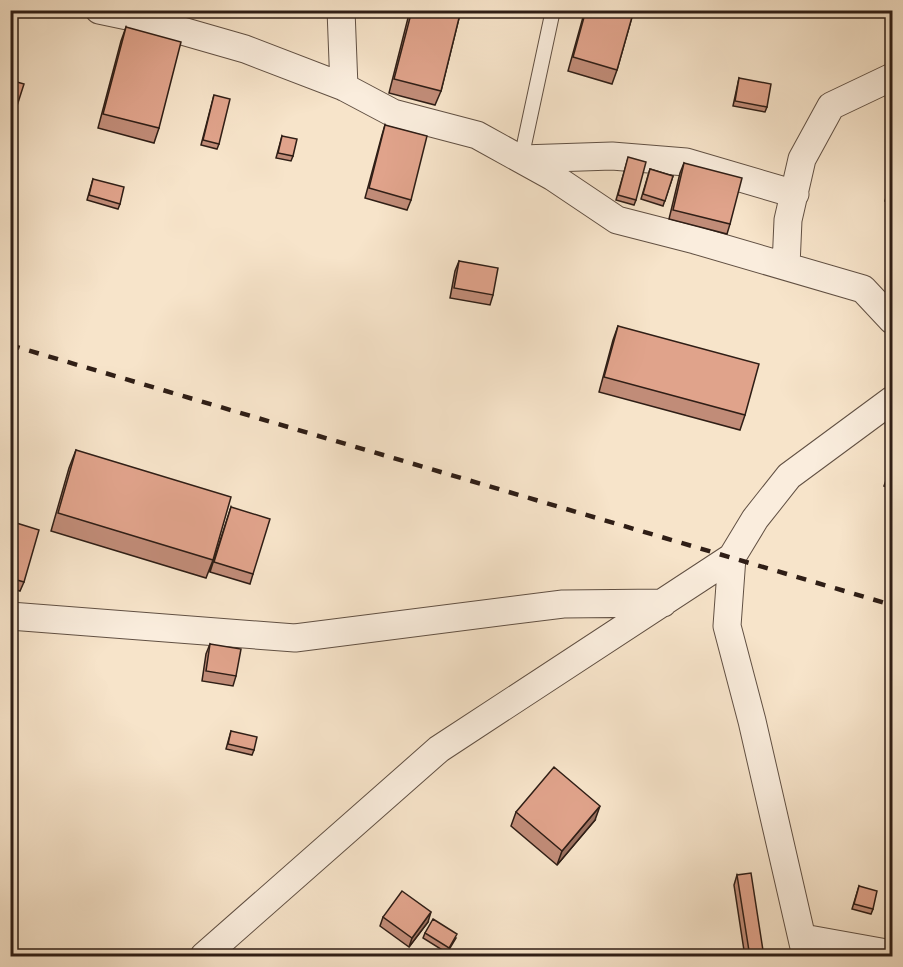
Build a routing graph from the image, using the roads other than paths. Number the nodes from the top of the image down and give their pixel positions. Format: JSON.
{"nodes":[{"id":1,"x":99,"y":10,"type":"edge"},
{"id":2,"x":341,"y":10,"type":"edge"},
{"id":3,"x":553,"y":10,"type":"edge"},
{"id":4,"x":892,"y":77,"type":"edge"},
{"id":5,"x":344,"y":87,"type":"junction"},
{"id":6,"x":521,"y":159,"type":"junction"},
{"id":7,"x":795,"y":194,"type":"junction"},
{"id":8,"x":786,"y":266,"type":"junction"},
{"id":9,"x":892,"y":320,"type":"edge"},
{"id":10,"x":892,"y":400,"type":"edge"},
{"id":11,"x":732,"y":557,"type":"junction"},
{"id":12,"x":663,"y":603,"type":"junction"},
{"id":13,"x":10,"y":616,"type":"edge"},
{"id":14,"x":804,"y":947,"type":"edge"},
{"id":15,"x":892,"y":954,"type":"edge"},
{"id":16,"x":204,"y":957,"type":"edge"}],
"edges":[{"from":1,"to":5,"type":"street"},
{"from":2,"to":5,"type":"street"},
{"from":3,"to":6,"type":"lane"},
{"from":4,"to":7,"type":"street"},
{"from":5,"to":6,"type":"street"},
{"from":6,"to":7,"type":"street"},
{"from":6,"to":8,"type":"street"},
{"from":7,"to":8,"type":"street"},
{"from":8,"to":9,"type":"street"},
{"from":10,"to":11,"type":"street"},
{"from":11,"to":12,"type":"street"},
{"from":11,"to":14,"type":"street"},
{"from":12,"to":13,"type":"street"},
{"from":12,"to":16,"type":"street"},
{"from":14,"to":15,"type":"street"}]}
